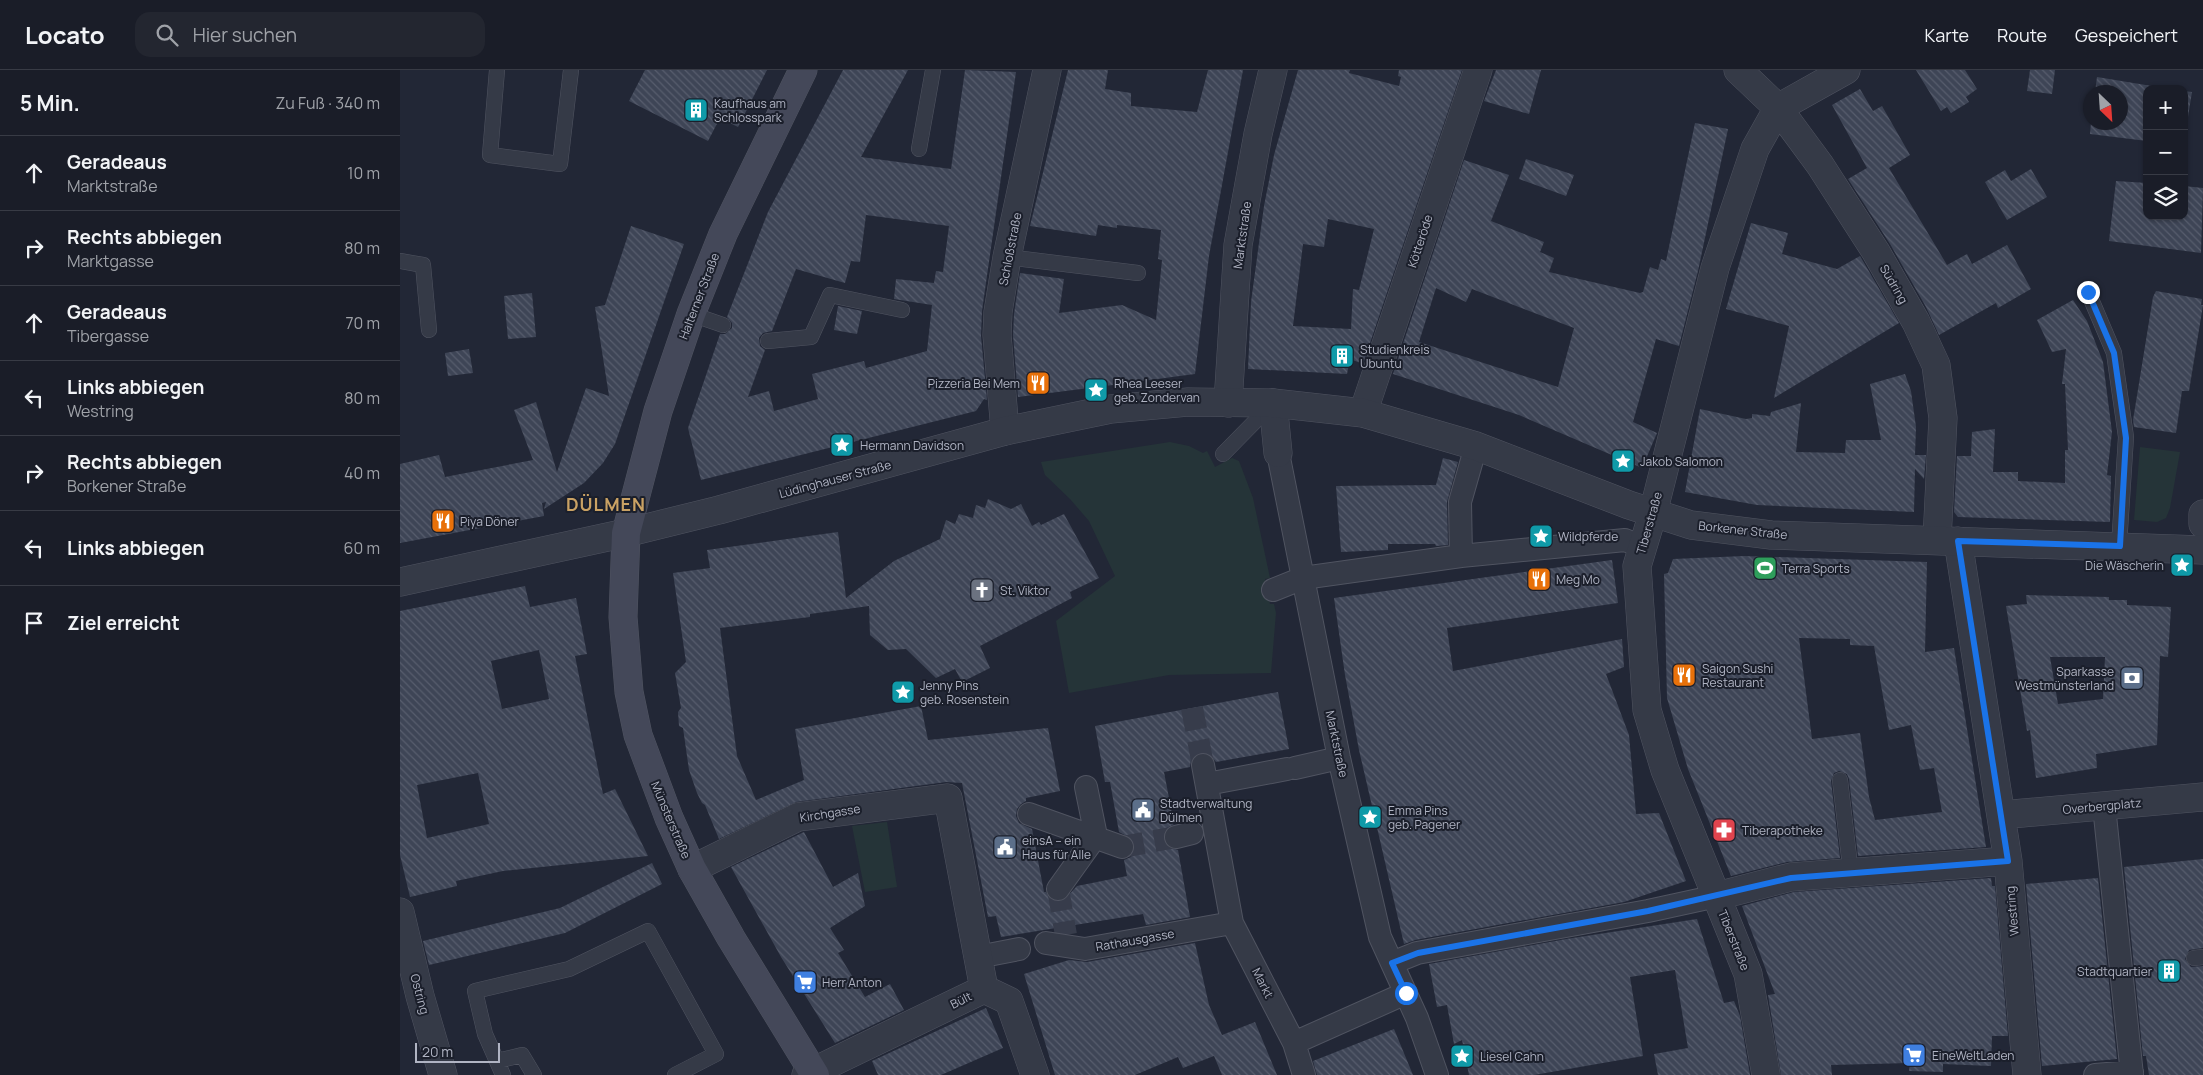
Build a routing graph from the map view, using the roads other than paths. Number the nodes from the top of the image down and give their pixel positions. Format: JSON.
{"nodes":[{"id":1,"x":498,"y":70,"type":"edge"},
{"id":2,"x":571,"y":70,"type":"edge"},
{"id":3,"x":803,"y":70,"type":"edge"},
{"id":4,"x":933,"y":70,"type":"edge"},
{"id":5,"x":1047,"y":70,"type":"edge"},
{"id":6,"x":1273,"y":70,"type":"edge"},
{"id":7,"x":1478,"y":70,"type":"edge"},
{"id":8,"x":1738,"y":70,"type":"edge"},
{"id":9,"x":1846,"y":70,"type":"edge"},
{"id":10,"x":1778,"y":108,"type":"junction"},
{"id":11,"x":919,"y":149,"type":"dead end"},
{"id":12,"x":1007,"y":256,"type":"junction"},
{"id":13,"x":400,"y":261,"type":"edge"},
{"id":14,"x":1138,"y":273,"type":"dead end"},
{"id":15,"x":2088,"y":292,"type":"dead end"},
{"id":16,"x":902,"y":310,"type":"dead end"},
{"id":17,"x":691,"y":314,"type":"junction"},
{"id":18,"x":723,"y":326,"type":"dead end"},
{"id":19,"x":429,"y":330,"type":"dead end"},
{"id":20,"x":768,"y":341,"type":"dead end"},
{"id":21,"x":1228,"y":402,"type":"junction"},
{"id":22,"x":1273,"y":403,"type":"junction"},
{"id":23,"x":1363,"y":412,"type":"junction"},
{"id":24,"x":1005,"y":431,"type":"junction"},
{"id":25,"x":1476,"y":446,"type":"junction"},
{"id":26,"x":1278,"y":453,"type":"joint"},
{"id":27,"x":1223,"y":454,"type":"dead end"},
{"id":28,"x":1652,"y":513,"type":"junction"},
{"id":29,"x":2203,"y":514,"type":"edge"},
{"id":30,"x":2203,"y":524,"type":"edge"},
{"id":31,"x":626,"y":533,"type":"junction"},
{"id":32,"x":1948,"y":540,"type":"junction"},
{"id":33,"x":2120,"y":546,"type":"junction"},
{"id":34,"x":1642,"y":547,"type":"junction"},
{"id":35,"x":2203,"y":550,"type":"edge"},
{"id":36,"x":1461,"y":556,"type":"junction"},
{"id":37,"x":1303,"y":578,"type":"junction"},
{"id":38,"x":400,"y":582,"type":"edge"},
{"id":39,"x":1273,"y":590,"type":"dead end"},
{"id":40,"x":1339,"y":758,"type":"junction"},
{"id":41,"x":1840,"y":780,"type":"dead end"},
{"id":42,"x":1086,"y":787,"type":"dead end"},
{"id":43,"x":2203,"y":796,"type":"edge"},
{"id":44,"x":2104,"y":806,"type":"junction"},
{"id":45,"x":956,"y":813,"type":"joint"},
{"id":46,"x":1029,"y":814,"type":"dead end"},
{"id":47,"x":2001,"y":815,"type":"junction"},
{"id":48,"x":1096,"y":836,"type":"junction"},
{"id":49,"x":1122,"y":847,"type":"tunnel mouth"},
{"id":50,"x":2008,"y":861,"type":"junction"},
{"id":51,"x":692,"y":868,"type":"junction"},
{"id":52,"x":1851,"y":874,"type":"junction"},
{"id":53,"x":1058,"y":889,"type":"dead end"},
{"id":54,"x":1717,"y":896,"type":"junction"},
{"id":55,"x":400,"y":912,"type":"edge"},
{"id":56,"x":1232,"y":923,"type":"junction"},
{"id":57,"x":1060,"y":942,"type":"dead end"},
{"id":58,"x":1019,"y":949,"type":"dead end"},
{"id":59,"x":978,"y":957,"type":"junction"},
{"id":60,"x":1392,"y":963,"type":"junction"},
{"id":61,"x":984,"y":989,"type":"junction"},
{"id":62,"x":1406,"y":993,"type":"junction"},
{"id":63,"x":1299,"y":1060,"type":"edge"},
{"id":64,"x":500,"y":1068,"type":"edge"},
{"id":65,"x":2132,"y":1073,"type":"edge"},
{"id":66,"x":811,"y":1074,"type":"edge"},
{"id":67,"x":443,"y":1075,"type":"edge"},
{"id":68,"x":534,"y":1075,"type":"edge"},
{"id":69,"x":674,"y":1075,"type":"edge"},
{"id":70,"x":1035,"y":1075,"type":"edge"},
{"id":71,"x":1437,"y":1075,"type":"edge"},
{"id":72,"x":1766,"y":1075,"type":"edge"},
{"id":73,"x":2027,"y":1075,"type":"edge"},
{"id":74,"x":2095,"y":1075,"type":"edge"}],
"edges":[{"from":1,"to":2,"type":"lane"},
{"from":3,"to":17,"type":"main road","name":"Halterner Straße"},
{"from":4,"to":11,"type":"lane"},
{"from":5,"to":12,"type":"street","name":"Schloßstraße"},
{"from":6,"to":21,"type":"street","name":"Marktstraße"},
{"from":7,"to":23,"type":"street","name":"Kötteröde"},
{"from":8,"to":10,"type":"street","name":"Südring"},
{"from":9,"to":10,"type":"street"},
{"from":10,"to":28,"type":"street","name":"Tiberstraße"},
{"from":10,"to":32,"type":"street","name":"Südring"},
{"from":12,"to":14,"type":"lane"},
{"from":12,"to":24,"type":"street","name":"Schloßstraße"},
{"from":13,"to":19,"type":"lane"},
{"from":15,"to":33,"type":"lane"},
{"from":16,"to":20,"type":"lane"},
{"from":17,"to":18,"type":"lane"},
{"from":17,"to":31,"type":"main road","name":"Halterner Straße"},
{"from":21,"to":22,"type":"street","name":"Lüdinghauser Straße"},
{"from":21,"to":24,"type":"street","name":"Lüdinghauser Straße"},
{"from":22,"to":23,"type":"street","name":"Borkener Straße"},
{"from":22,"to":26,"type":"street","name":"Marktstraße"},
{"from":22,"to":27,"type":"lane"},
{"from":23,"to":25,"type":"street","name":"Borkener Straße"},
{"from":24,"to":31,"type":"street","name":"Lüdinghauser Straße"},
{"from":25,"to":28,"type":"street","name":"Borkener Straße"},
{"from":25,"to":36,"type":"street"},
{"from":26,"to":37,"type":"street","name":"Marktstraße"},
{"from":28,"to":32,"type":"street","name":"Borkener Straße"},
{"from":28,"to":34,"type":"street","name":"Tiberstraße"},
{"from":29,"to":30,"type":"street"},
{"from":31,"to":38,"type":"street","name":"Lüdinghauser Straße"},
{"from":31,"to":51,"type":"main road","name":"Münsterstraße"},
{"from":32,"to":33,"type":"street","name":"Borkener Straße"},
{"from":32,"to":47,"type":"street","name":"Westring"},
{"from":33,"to":35,"type":"street","name":"Borkener Straße"},
{"from":34,"to":36,"type":"street"},
{"from":34,"to":54,"type":"street","name":"Tiberstraße"},
{"from":36,"to":37,"type":"street"},
{"from":37,"to":39,"type":"street"},
{"from":37,"to":40,"type":"street","name":"Marktstraße"},
{"from":40,"to":56,"type":"street","name":"Markt"},
{"from":40,"to":60,"type":"street","name":"Marktstraße"},
{"from":41,"to":52,"type":"lane"},
{"from":42,"to":48,"type":"street"},
{"from":43,"to":44,"type":"street","name":"Overbergplatz"},
{"from":44,"to":47,"type":"street","name":"Overbergplatz"},
{"from":44,"to":65,"type":"street"},
{"from":45,"to":51,"type":"street","name":"Kirchgasse"},
{"from":45,"to":59,"type":"street","name":"Bült"},
{"from":46,"to":48,"type":"street"},
{"from":47,"to":50,"type":"street","name":"Westring"},
{"from":48,"to":49,"type":"street"},
{"from":48,"to":53,"type":"street"},
{"from":50,"to":52,"type":"street"},
{"from":50,"to":73,"type":"street","name":"Westring"},
{"from":51,"to":66,"type":"main road","name":"Münsterstraße"},
{"from":52,"to":54,"type":"street"},
{"from":54,"to":60,"type":"street"},
{"from":54,"to":72,"type":"street","name":"Tiberstraße"},
{"from":55,"to":67,"type":"street","name":"Ostring"},
{"from":56,"to":57,"type":"street","name":"Rathausgasse"},
{"from":56,"to":63,"type":"street","name":"Markt"},
{"from":58,"to":59,"type":"street"},
{"from":59,"to":61,"type":"street","name":"Bült"},
{"from":60,"to":62,"type":"street","name":"Marktstraße"},
{"from":61,"to":66,"type":"street","name":"Bült"},
{"from":61,"to":70,"type":"street"},
{"from":62,"to":63,"type":"street","name":"Markt"},
{"from":62,"to":71,"type":"street","name":"Marktstraße"},
{"from":64,"to":68,"type":"lane"},
{"from":64,"to":69,"type":"lane"},
{"from":65,"to":74,"type":"street"}]}
